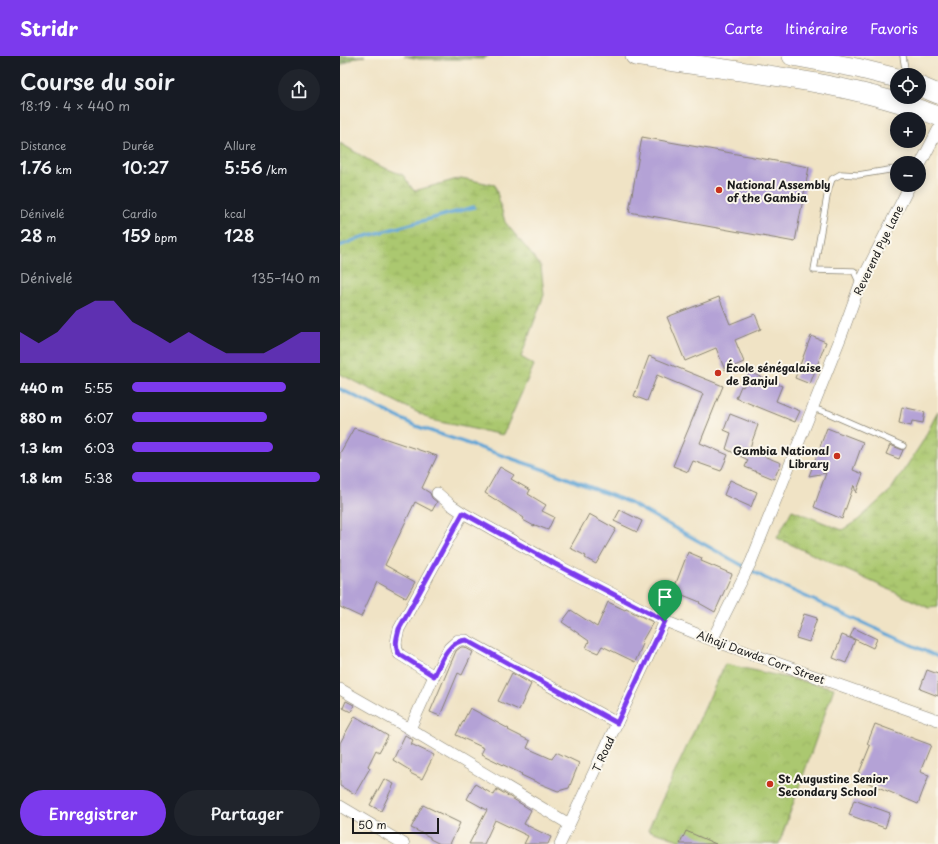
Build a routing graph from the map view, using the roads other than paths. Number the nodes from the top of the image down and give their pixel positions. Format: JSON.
{"nodes":[{"id":1,"x":635,"y":56,"type":"edge"},
{"id":2,"x":792,"y":56,"type":"edge"},
{"id":3,"x":903,"y":56,"type":"edge"},
{"id":4,"x":674,"y":59,"type":"edge"},
{"id":5,"x":905,"y":68,"type":"edge"},
{"id":6,"x":890,"y":76,"type":"edge"},
{"id":7,"x":926,"y":89,"type":"edge"},
{"id":8,"x":938,"y":94,"type":"edge"},
{"id":9,"x":938,"y":116,"type":"edge"},
{"id":10,"x":938,"y":130,"type":"edge"},
{"id":11,"x":925,"y":156,"type":"edge"},
{"id":12,"x":890,"y":170,"type":"edge"},
{"id":13,"x":906,"y":192,"type":"edge"},
{"id":14,"x":860,"y":284,"type":"junction"},
{"id":15,"x":812,"y":408,"type":"junction"},
{"id":16,"x":903,"y":446,"type":"dead end"},
{"id":17,"x":437,"y":493,"type":"dead end"},
{"id":18,"x":463,"y":513,"type":"junction"},
{"id":19,"x":665,"y":621,"type":"junction"},
{"id":20,"x":712,"y":640,"type":"junction"},
{"id":21,"x":434,"y":676,"type":"junction"},
{"id":22,"x":340,"y":689,"type":"edge"},
{"id":23,"x":938,"y":720,"type":"edge"},
{"id":24,"x":617,"y":723,"type":"junction"},
{"id":25,"x":410,"y":729,"type":"junction"},
{"id":26,"x":340,"y":806,"type":"edge"},
{"id":27,"x":569,"y":824,"type":"junction"},
{"id":28,"x":404,"y":844,"type":"edge"},
{"id":29,"x":560,"y":844,"type":"edge"}],
"edges":[{"from":1,"to":4,"type":"highway"},
{"from":2,"to":6,"type":"highway"},
{"from":3,"to":5,"type":"lane"},
{"from":4,"to":9,"type":"highway"},
{"from":7,"to":8,"type":"highway"},
{"from":10,"to":11,"type":"street"},
{"from":12,"to":14,"type":"lane"},
{"from":13,"to":14,"type":"street","name":"Reverend Pye Lane"},
{"from":14,"to":15,"type":"street","name":"Reverend Pye Lane"},
{"from":15,"to":16,"type":"lane"},
{"from":15,"to":20,"type":"street","name":"Reverend Pye Lane"},
{"from":17,"to":18,"type":"street","name":"Alhaji Dawda Corr Street"},
{"from":18,"to":19,"type":"street","name":"Alhaji Dawda Corr Street"},
{"from":18,"to":21,"type":"street"},
{"from":19,"to":20,"type":"street","name":"Alhaji Dawda Corr Street"},
{"from":19,"to":24,"type":"street","name":"T Road"},
{"from":20,"to":23,"type":"street","name":"Alhaji Dawda Corr Street"},
{"from":21,"to":24,"type":"street"},
{"from":21,"to":25,"type":"street"},
{"from":22,"to":25,"type":"street"},
{"from":24,"to":27,"type":"street","name":"T Road"},
{"from":25,"to":27,"type":"street"},
{"from":26,"to":28,"type":"street"},
{"from":27,"to":29,"type":"street","name":"T Road"}]}
